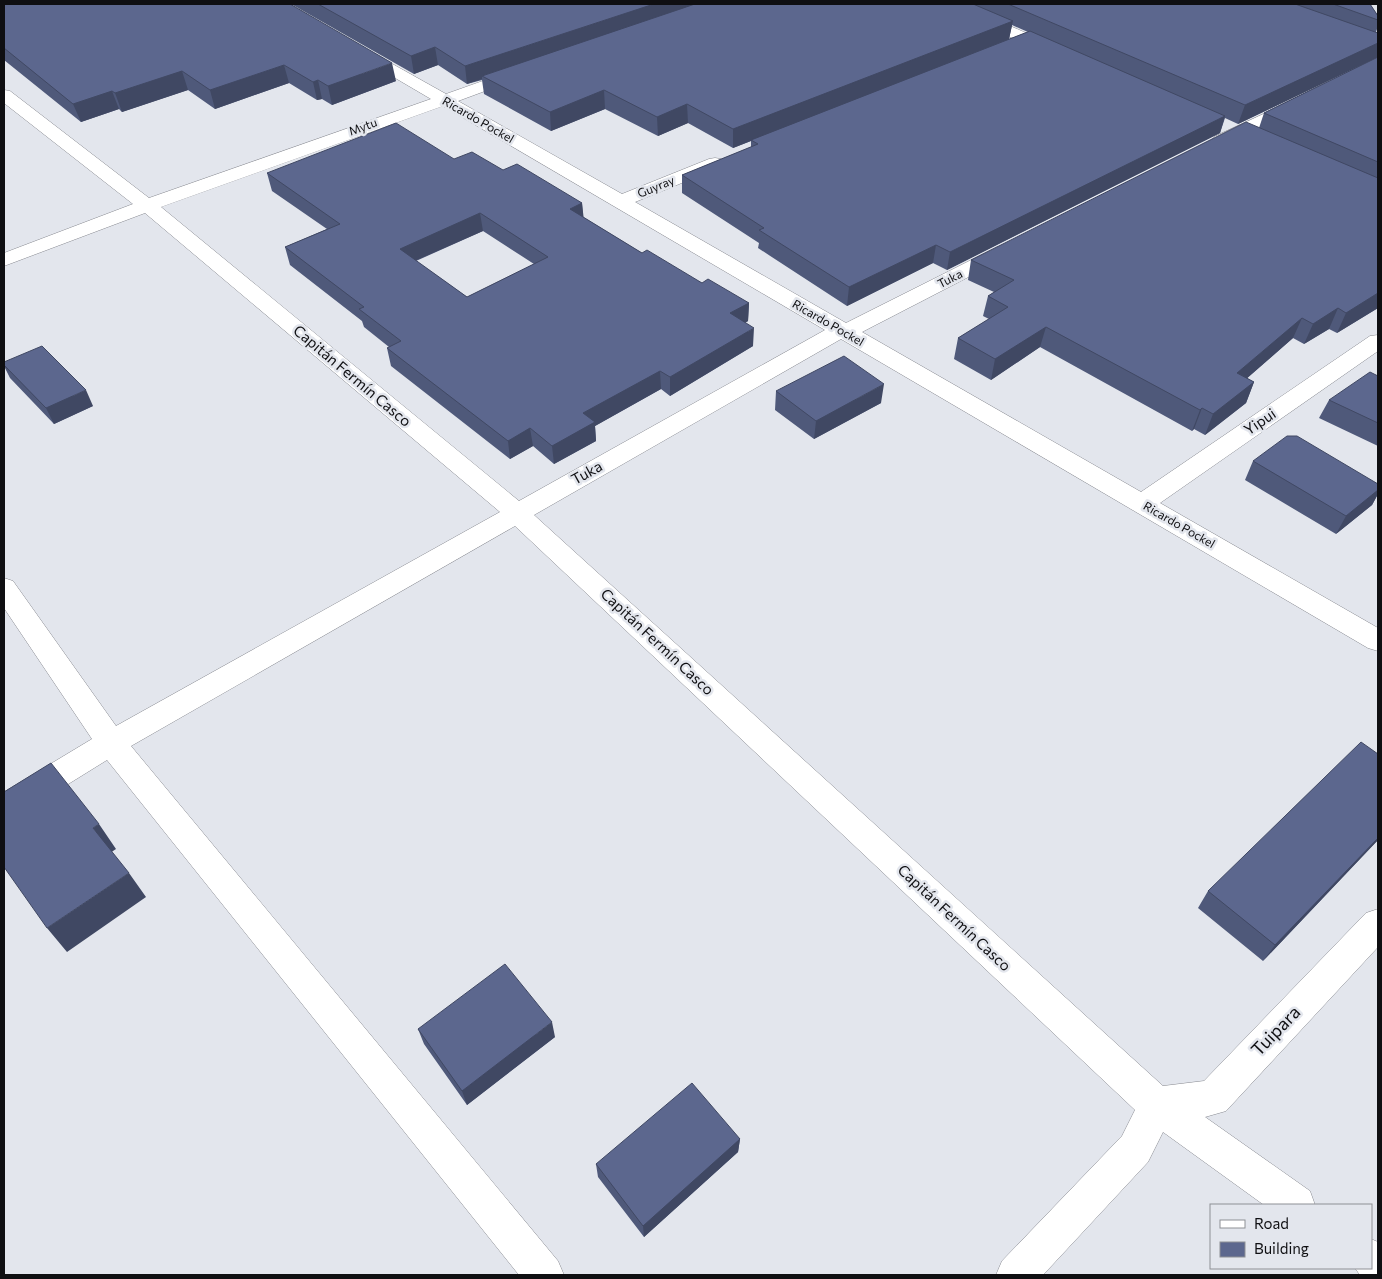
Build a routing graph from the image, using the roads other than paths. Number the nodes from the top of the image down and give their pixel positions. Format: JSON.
{"nodes":[{"id":1,"x":948,"y":4,"type":"edge"},
{"id":2,"x":1028,"y":39,"type":"junction"},
{"id":3,"x":341,"y":40,"type":"edge"},
{"id":4,"x":1010,"y":46,"type":"edge"},
{"id":5,"x":1063,"y":54,"type":"edge"},
{"id":6,"x":537,"y":67,"type":"edge"},
{"id":7,"x":4,"y":95,"type":"edge"},
{"id":8,"x":1309,"y":98,"type":"edge"},
{"id":9,"x":442,"y":99,"type":"junction"},
{"id":10,"x":1222,"y":124,"type":"edge"},
{"id":11,"x":1239,"y":132,"type":"junction"},
{"id":12,"x":1256,"y":139,"type":"edge"},
{"id":13,"x":1204,"y":150,"type":"edge"},
{"id":14,"x":728,"y":158,"type":"edge"},
{"id":15,"x":619,"y":202,"type":"junction"},
{"id":16,"x":147,"y":205,"type":"junction"},
{"id":17,"x":1020,"y":243,"type":"edge"},
{"id":18,"x":4,"y":260,"type":"edge"},
{"id":19,"x":843,"y":331,"type":"junction"},
{"id":20,"x":1378,"y":341,"type":"edge"},
{"id":21,"x":1141,"y":504,"type":"junction"},
{"id":22,"x":517,"y":513,"type":"junction"},
{"id":23,"x":4,"y":588,"type":"edge"},
{"id":24,"x":1378,"y":641,"type":"edge"},
{"id":25,"x":111,"y":743,"type":"junction"},
{"id":26,"x":4,"y":808,"type":"edge"},
{"id":27,"x":1378,"y":924,"type":"edge"},
{"id":28,"x":1157,"y":1105,"type":"junction"},
{"id":29,"x":1295,"y":1204,"type":"edge"},
{"id":30,"x":544,"y":1275,"type":"edge"},
{"id":31,"x":1016,"y":1275,"type":"edge"}],
"edges":[{"from":1,"to":2,"type":"street"},
{"from":2,"to":4,"type":"street"},
{"from":2,"to":5,"type":"street"},
{"from":3,"to":9,"type":"street","name":"Ricardo Pockel"},
{"from":6,"to":9,"type":"street","name":"Mytu"},
{"from":7,"to":16,"type":"street","name":"Capitán Fermín Casco"},
{"from":8,"to":11,"type":"street"},
{"from":9,"to":15,"type":"street","name":"Ricardo Pockel"},
{"from":9,"to":16,"type":"street","name":"Mytu"},
{"from":10,"to":11,"type":"street"},
{"from":11,"to":12,"type":"street"},
{"from":11,"to":13,"type":"street"},
{"from":14,"to":15,"type":"street","name":"Guyray"},
{"from":15,"to":19,"type":"street","name":"Ricardo Pockel"},
{"from":16,"to":18,"type":"street","name":"Mytu"},
{"from":16,"to":22,"type":"street","name":"Capitán Fermín Casco"},
{"from":17,"to":19,"type":"street","name":"Tuka"},
{"from":19,"to":21,"type":"street","name":"Ricardo Pockel"},
{"from":19,"to":22,"type":"street","name":"Tuka"},
{"from":20,"to":21,"type":"street","name":"Yipui"},
{"from":21,"to":24,"type":"street","name":"Ricardo Pockel"},
{"from":22,"to":25,"type":"street","name":"Tuka"},
{"from":22,"to":28,"type":"street","name":"Capitán Fermín Casco"},
{"from":23,"to":25,"type":"street"},
{"from":25,"to":26,"type":"street","name":"Tuka"},
{"from":25,"to":30,"type":"street"},
{"from":27,"to":28,"type":"street","name":"Tuipara"},
{"from":28,"to":29,"type":"street","name":"Capitán Fermín Casco"},
{"from":28,"to":31,"type":"street"}]}
